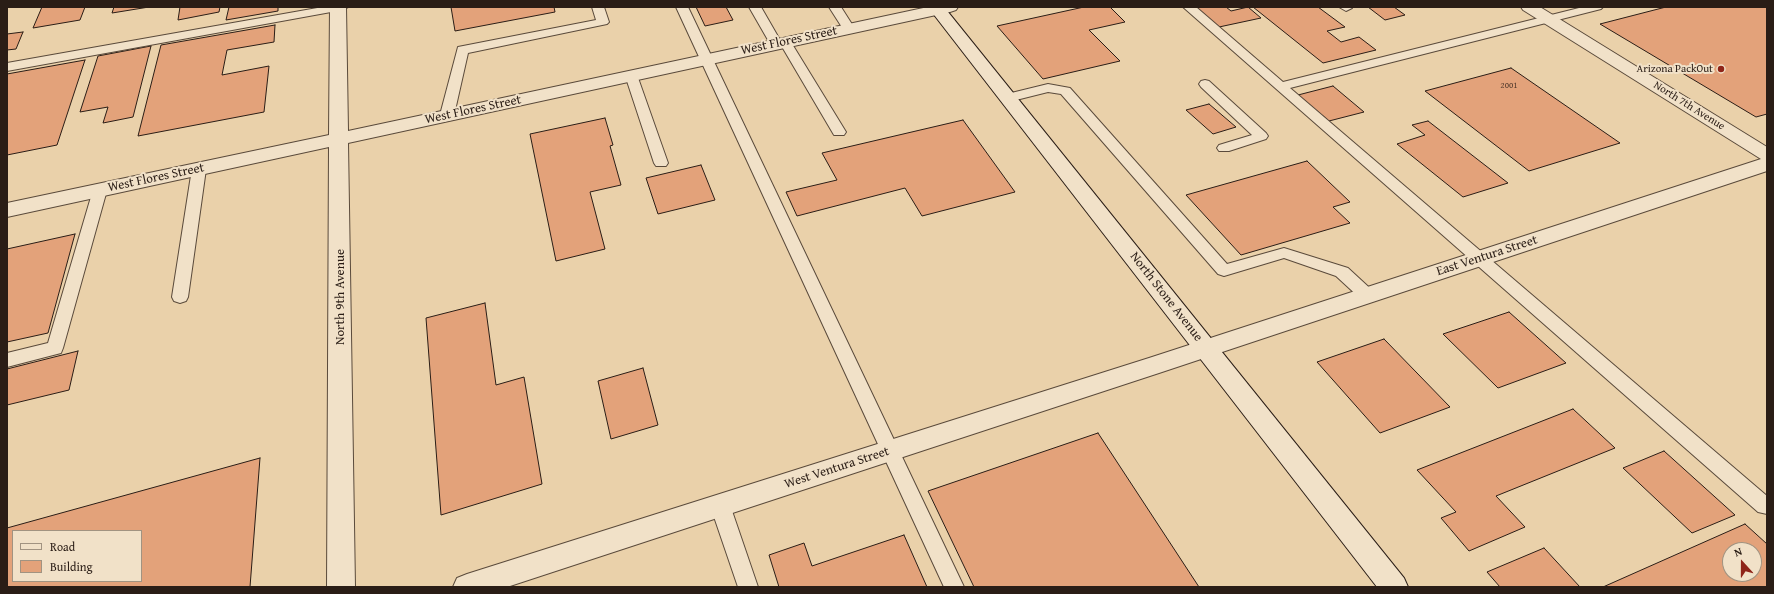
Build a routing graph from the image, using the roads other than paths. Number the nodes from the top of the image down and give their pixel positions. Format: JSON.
{"nodes":[{"id":1,"x":338,"y":7,"type":"edge"},
{"id":2,"x":342,"y":7,"type":"edge"},
{"id":3,"x":598,"y":7,"type":"edge"},
{"id":4,"x":682,"y":7,"type":"edge"},
{"id":5,"x":755,"y":7,"type":"edge"},
{"id":6,"x":835,"y":7,"type":"edge"},
{"id":7,"x":1189,"y":7,"type":"edge"},
{"id":8,"x":1529,"y":7,"type":"edge"},
{"id":9,"x":1597,"y":7,"type":"edge"},
{"id":10,"x":942,"y":8,"type":"edge"},
{"id":11,"x":1548,"y":19,"type":"junction"},
{"id":12,"x":849,"y":29,"type":"junction"},
{"id":13,"x":780,"y":43,"type":"junction"},
{"id":14,"x":706,"y":59,"type":"junction"},
{"id":15,"x":7,"y":67,"type":"edge"},
{"id":16,"x":631,"y":76,"type":"junction"},
{"id":17,"x":1204,"y":84,"type":"dead end"},
{"id":18,"x":1280,"y":87,"type":"junction"},
{"id":19,"x":1008,"y":98,"type":"junction"},
{"id":20,"x":447,"y":115,"type":"junction"},
{"id":21,"x":839,"y":132,"type":"dead end"},
{"id":22,"x":340,"y":138,"type":"junction"},
{"id":23,"x":1224,"y":148,"type":"dead end"},
{"id":24,"x":1767,"y":155,"type":"edge"},
{"id":25,"x":661,"y":163,"type":"dead end"},
{"id":26,"x":1767,"y":164,"type":"edge"},
{"id":27,"x":199,"y":169,"type":"junction"},
{"id":28,"x":100,"y":190,"type":"junction"},
{"id":29,"x":7,"y":210,"type":"edge"},
{"id":30,"x":1478,"y":259,"type":"junction"},
{"id":31,"x":1368,"y":296,"type":"junction"},
{"id":32,"x":180,"y":297,"type":"dead end"},
{"id":33,"x":1207,"y":348,"type":"junction"},
{"id":34,"x":7,"y":360,"type":"edge"},
{"id":35,"x":889,"y":451,"type":"junction"},
{"id":36,"x":720,"y":505,"type":"junction"},
{"id":37,"x":1767,"y":505,"type":"edge"},
{"id":38,"x":341,"y":587,"type":"edge"},
{"id":39,"x":467,"y":587,"type":"edge"},
{"id":40,"x":748,"y":587,"type":"edge"},
{"id":41,"x":954,"y":587,"type":"edge"},
{"id":42,"x":1394,"y":587,"type":"edge"}],
"edges":[{"from":1,"to":2,"type":"lane"},
{"from":1,"to":15,"type":"lane"},
{"from":1,"to":22,"type":"street","name":"North 9th Avenue"},
{"from":3,"to":20,"type":"lane"},
{"from":4,"to":14,"type":"lane"},
{"from":5,"to":13,"type":"lane"},
{"from":6,"to":12,"type":"lane"},
{"from":7,"to":18,"type":"lane"},
{"from":8,"to":11,"type":"street","name":"North 7th Avenue"},
{"from":9,"to":11,"type":"lane"},
{"from":10,"to":12,"type":"street","name":"West Flores Street"},
{"from":10,"to":19,"type":"street","name":"North Stone Avenue"},
{"from":11,"to":18,"type":"lane"},
{"from":11,"to":24,"type":"street","name":"North 7th Avenue"},
{"from":12,"to":13,"type":"street","name":"West Flores Street"},
{"from":13,"to":14,"type":"street","name":"West Flores Street"},
{"from":13,"to":21,"type":"lane"},
{"from":14,"to":16,"type":"street","name":"West Flores Street"},
{"from":14,"to":35,"type":"lane"},
{"from":16,"to":20,"type":"street","name":"West Flores Street"},
{"from":16,"to":25,"type":"lane"},
{"from":17,"to":23,"type":"lane"},
{"from":18,"to":30,"type":"lane"},
{"from":19,"to":31,"type":"lane"},
{"from":19,"to":33,"type":"street","name":"North Stone Avenue"},
{"from":20,"to":22,"type":"street","name":"West Flores Street"},
{"from":22,"to":27,"type":"street","name":"West Flores Street"},
{"from":22,"to":38,"type":"street","name":"North 9th Avenue"},
{"from":26,"to":30,"type":"street","name":"East Ventura Street"},
{"from":27,"to":28,"type":"street","name":"West Flores Street"},
{"from":27,"to":32,"type":"lane"},
{"from":28,"to":29,"type":"street","name":"West Flores Street"},
{"from":28,"to":34,"type":"lane"},
{"from":30,"to":31,"type":"street","name":"East Ventura Street"},
{"from":30,"to":37,"type":"lane"},
{"from":31,"to":33,"type":"street","name":"East Ventura Street"},
{"from":33,"to":35,"type":"street","name":"West Ventura Street"},
{"from":33,"to":42,"type":"street","name":"North Stone Avenue"},
{"from":35,"to":36,"type":"street","name":"West Ventura Street"},
{"from":35,"to":41,"type":"lane"},
{"from":36,"to":39,"type":"street","name":"West Ventura Street"},
{"from":36,"to":40,"type":"lane"}]}
